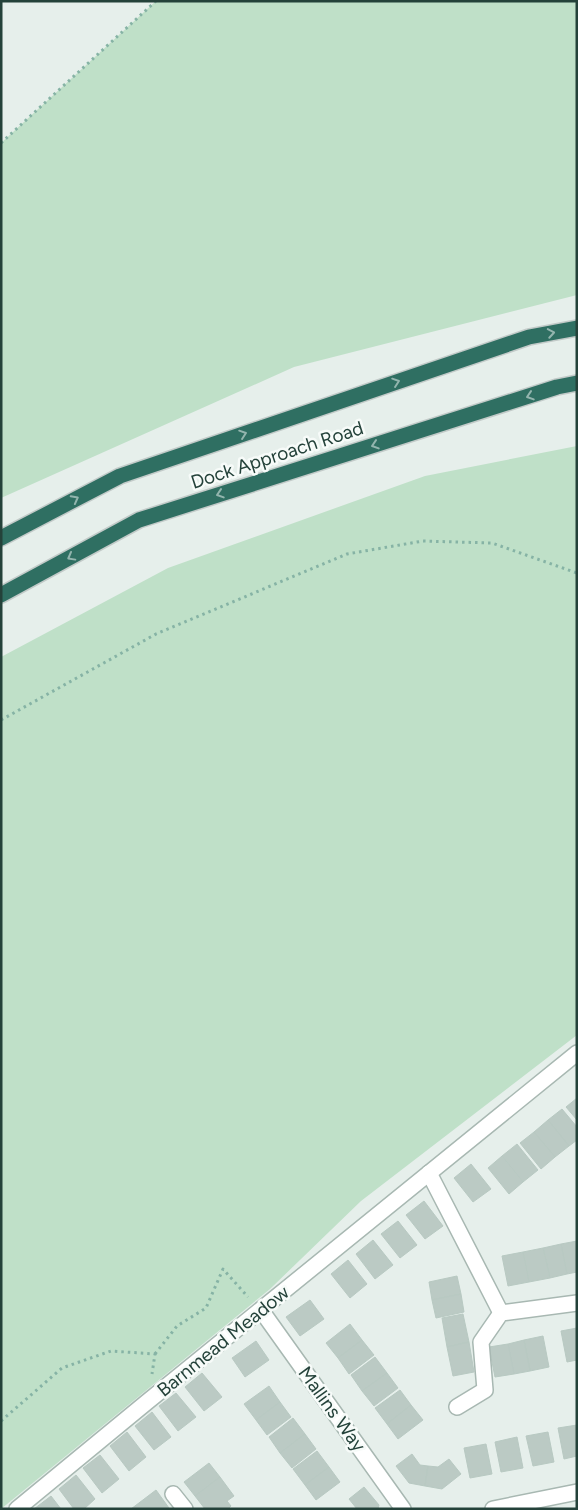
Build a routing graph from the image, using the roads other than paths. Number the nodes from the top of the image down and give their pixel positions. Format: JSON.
{"nodes":[{"id":1,"x":577,"y":328,"type":"edge"},
{"id":2,"x":577,"y":383,"type":"edge"},
{"id":3,"x":1,"y":538,"type":"edge"},
{"id":4,"x":1,"y":595,"type":"edge"},
{"id":5,"x":577,"y":1053,"type":"edge"},
{"id":6,"x":429,"y":1173,"type":"junction"},
{"id":7,"x":577,"y":1304,"type":"edge"},
{"id":8,"x":261,"y":1310,"type":"junction"},
{"id":9,"x":501,"y":1313,"type":"junction"},
{"id":10,"x":457,"y":1406,"type":"dead end"},
{"id":11,"x":577,"y":1492,"type":"edge"},
{"id":12,"x":173,"y":1494,"type":"dead end"},
{"id":13,"x":541,"y":1504,"type":"edge"},
{"id":14,"x":17,"y":1509,"type":"edge"},
{"id":15,"x":185,"y":1509,"type":"edge"},
{"id":16,"x":403,"y":1509,"type":"edge"},
{"id":17,"x":494,"y":1509,"type":"edge"}],
"edges":[{"from":3,"to":1,"type":"highway","name":"Dock Approach Road","one_way":true},
{"from":2,"to":4,"type":"highway","name":"Dock Approach Road","one_way":true},
{"from":5,"to":6,"type":"street","name":"Barnmead Meadow"},
{"from":6,"to":8,"type":"street","name":"Barnmead Meadow"},
{"from":6,"to":9,"type":"street"},
{"from":7,"to":9,"type":"street"},
{"from":8,"to":14,"type":"street","name":"Barnmead Meadow"},
{"from":8,"to":16,"type":"street","name":"Mallins Way"},
{"from":9,"to":10,"type":"street"},
{"from":11,"to":13,"type":"street"},
{"from":12,"to":15,"type":"street"},
{"from":13,"to":17,"type":"street"}]}
